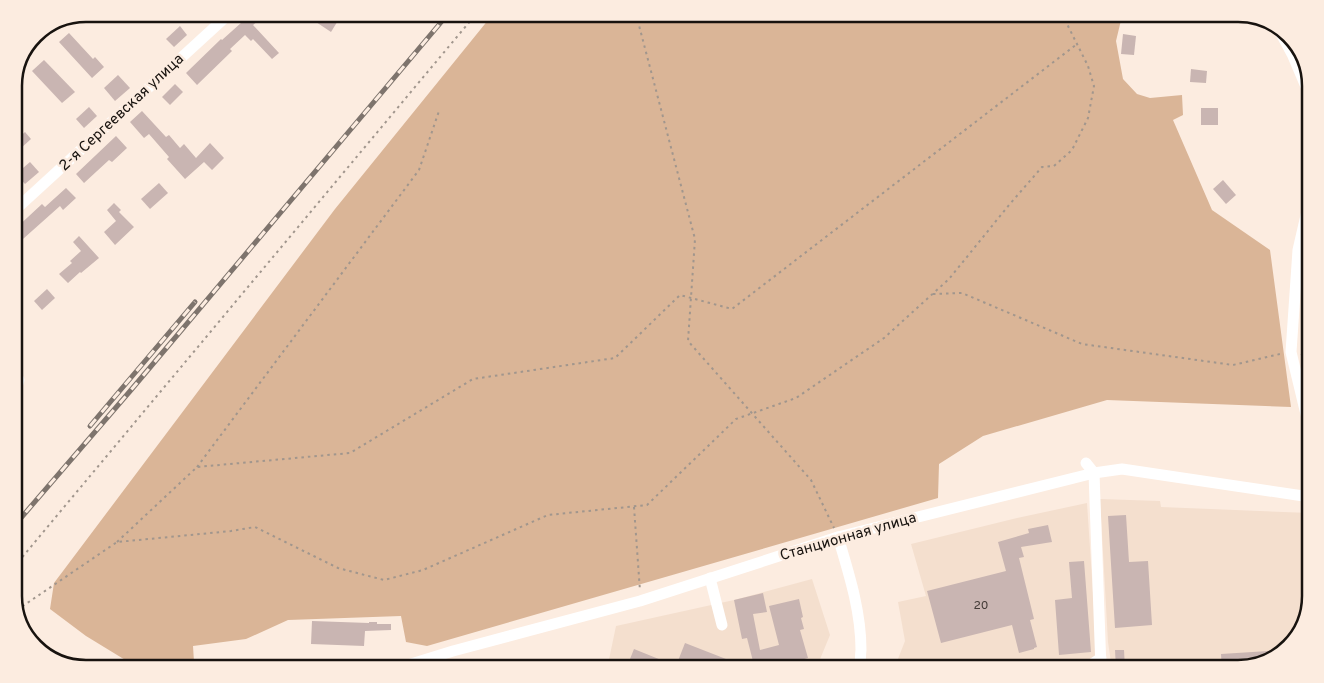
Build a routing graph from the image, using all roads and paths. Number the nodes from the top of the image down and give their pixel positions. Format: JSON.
{"nodes":[{"id":1,"x":219,"y":22,"type":"edge"},
{"id":2,"x":469,"y":22,"type":"edge"},
{"id":3,"x":638,"y":22,"type":"edge"},
{"id":4,"x":1066,"y":22,"type":"edge"},
{"id":5,"x":1077,"y":44,"type":"junction"},
{"id":6,"x":1288,"y":47,"type":"edge"},
{"id":7,"x":1299,"y":70,"type":"edge"},
{"id":8,"x":439,"y":111,"type":"dead end"},
{"id":9,"x":23,"y":203,"type":"edge"},
{"id":10,"x":1301,"y":236,"type":"edge"},
{"id":11,"x":933,"y":294,"type":"junction"},
{"id":12,"x":691,"y":298,"type":"junction"},
{"id":13,"x":1292,"y":352,"type":"junction"},
{"id":14,"x":1302,"y":355,"type":"edge"},
{"id":15,"x":1302,"y":395,"type":"edge"},
{"id":16,"x":752,"y":413,"type":"junction"},
{"id":17,"x":1086,"y":464,"type":"dead end"},
{"id":18,"x":197,"y":467,"type":"junction"},
{"id":19,"x":1094,"y":473,"type":"junction"},
{"id":20,"x":1302,"y":496,"type":"edge"},
{"id":21,"x":634,"y":506,"type":"junction"},
{"id":22,"x":838,"y":537,"type":"junction"},
{"id":23,"x":117,"y":542,"type":"junction"},
{"id":24,"x":23,"y":556,"type":"edge"},
{"id":25,"x":710,"y":578,"type":"junction"},
{"id":26,"x":640,"y":601,"type":"junction"},
{"id":27,"x":24,"y":606,"type":"edge"},
{"id":28,"x":722,"y":625,"type":"dead end"},
{"id":29,"x":424,"y":660,"type":"edge"},
{"id":30,"x":860,"y":660,"type":"edge"},
{"id":31,"x":1101,"y":660,"type":"edge"}],
"edges":[{"from":1,"to":9,"type":"street","name":"2-я Сергеевская улица"},
{"from":2,"to":24,"type":"path"},
{"from":3,"to":12,"type":"path"},
{"from":4,"to":5,"type":"path"},
{"from":5,"to":11,"type":"path"},
{"from":5,"to":12,"type":"path"},
{"from":6,"to":7,"type":"street"},
{"from":8,"to":18,"type":"path"},
{"from":10,"to":13,"type":"street"},
{"from":11,"to":13,"type":"path"},
{"from":11,"to":16,"type":"path"},
{"from":12,"to":16,"type":"path"},
{"from":12,"to":18,"type":"path"},
{"from":13,"to":14,"type":"path"},
{"from":13,"to":15,"type":"street"},
{"from":16,"to":21,"type":"path"},
{"from":16,"to":22,"type":"path"},
{"from":17,"to":19,"type":"street"},
{"from":18,"to":23,"type":"path"},
{"from":19,"to":20,"type":"street","name":"Станционная улица"},
{"from":19,"to":22,"type":"street","name":"Станционная улица"},
{"from":19,"to":31,"type":"street"},
{"from":21,"to":23,"type":"path"},
{"from":21,"to":26,"type":"path"},
{"from":22,"to":25,"type":"street","name":"Станционная улица"},
{"from":22,"to":30,"type":"street"},
{"from":23,"to":27,"type":"path"},
{"from":25,"to":26,"type":"street","name":"Станционная улица"},
{"from":25,"to":28,"type":"street"},
{"from":26,"to":29,"type":"street","name":"Станционная улица"}]}
